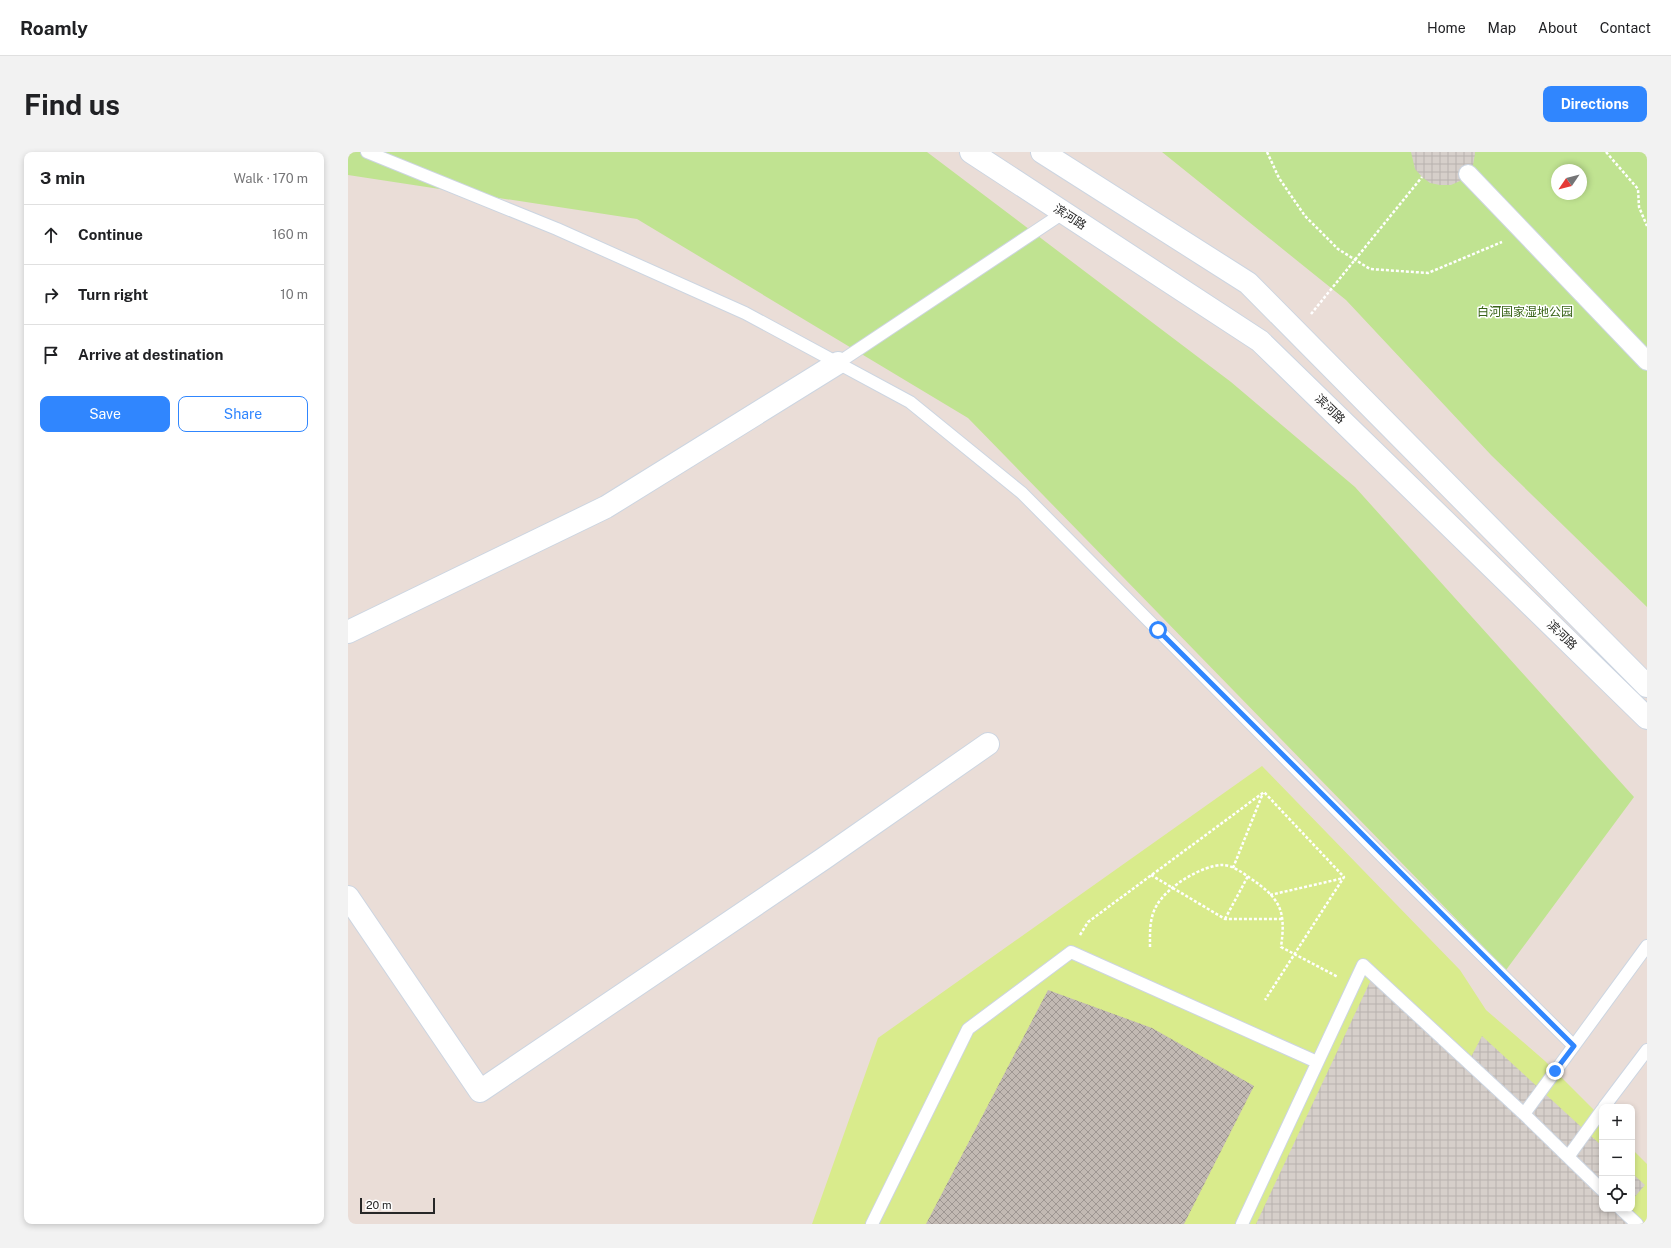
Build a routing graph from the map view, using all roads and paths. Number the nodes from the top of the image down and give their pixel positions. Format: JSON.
{"nodes":[{"id":1,"x":367,"y":152,"type":"edge"},
{"id":2,"x":970,"y":152,"type":"edge"},
{"id":3,"x":1042,"y":152,"type":"edge"},
{"id":4,"x":1267,"y":152,"type":"edge"},
{"id":5,"x":1606,"y":152,"type":"edge"},
{"id":6,"x":1468,"y":174,"type":"dead end"},
{"id":7,"x":1422,"y":177,"type":"dead end"},
{"id":8,"x":1063,"y":213,"type":"junction"},
{"id":9,"x":1647,"y":226,"type":"edge"},
{"id":10,"x":1524,"y":232,"type":"junction"},
{"id":11,"x":1355,"y":259,"type":"junction"},
{"id":12,"x":1296,"y":332,"type":"junction"},
{"id":13,"x":1647,"y":361,"type":"edge"},
{"id":14,"x":838,"y":363,"type":"junction"},
{"id":15,"x":348,"y":632,"type":"edge"},
{"id":16,"x":1647,"y":686,"type":"edge"},
{"id":17,"x":1647,"y":718,"type":"edge"},
{"id":18,"x":988,"y":744,"type":"dead end"},
{"id":19,"x":1264,"y":792,"type":"junction"},
{"id":20,"x":1233,"y":868,"type":"junction"},
{"id":21,"x":1151,"y":875,"type":"junction"},
{"id":22,"x":1248,"y":876,"type":"junction"},
{"id":23,"x":1344,"y":878,"type":"junction"},
{"id":24,"x":1173,"y":889,"type":"junction"},
{"id":25,"x":1270,"y":895,"type":"junction"},
{"id":26,"x":348,"y":897,"type":"edge"},
{"id":27,"x":1225,"y":919,"type":"junction"},
{"id":28,"x":1282,"y":919,"type":"junction"},
{"id":29,"x":1647,"y":946,"type":"edge"},
{"id":30,"x":1150,"y":947,"type":"dead end"},
{"id":31,"x":1071,"y":952,"type":"junction"},
{"id":32,"x":1295,"y":954,"type":"junction"},
{"id":33,"x":1352,"y":985,"type":"junction"},
{"id":34,"x":1265,"y":1000,"type":"dead end"},
{"id":35,"x":1574,"y":1046,"type":"junction"},
{"id":36,"x":1647,"y":1050,"type":"edge"},
{"id":37,"x":1317,"y":1062,"type":"junction"},
{"id":38,"x":1606,"y":1104,"type":"edge"},
{"id":39,"x":1524,"y":1114,"type":"junction"},
{"id":40,"x":1599,"y":1114,"type":"edge"},
{"id":41,"x":1568,"y":1157,"type":"junction"},
{"id":42,"x":1599,"y":1187,"type":"edge"},
{"id":43,"x":1624,"y":1212,"type":"edge"},
{"id":44,"x":872,"y":1224,"type":"edge"},
{"id":45,"x":1242,"y":1224,"type":"edge"},
{"id":46,"x":1637,"y":1224,"type":"edge"}],
"edges":[{"from":1,"to":14,"type":"lane"},
{"from":2,"to":8,"type":"main road","name":"滨河路"},
{"from":3,"to":12,"type":"main road","name":"滨河路"},
{"from":4,"to":11,"type":"path"},
{"from":5,"to":9,"type":"path"},
{"from":6,"to":10,"type":"street"},
{"from":7,"to":11,"type":"path"},
{"from":8,"to":14,"type":"lane"},
{"from":8,"to":17,"type":"main road","name":"滨河路"},
{"from":10,"to":11,"type":"path"},
{"from":10,"to":13,"type":"street"},
{"from":11,"to":12,"type":"path"},
{"from":12,"to":16,"type":"main road","name":"滨河路"},
{"from":14,"to":15,"type":"main road"},
{"from":14,"to":35,"type":"lane"},
{"from":18,"to":26,"type":"main road"},
{"from":19,"to":20,"type":"path"},
{"from":19,"to":21,"type":"path"},
{"from":19,"to":23,"type":"path"},
{"from":20,"to":22,"type":"path"},
{"from":20,"to":24,"type":"path"},
{"from":21,"to":24,"type":"path"},
{"from":21,"to":31,"type":"path"},
{"from":22,"to":25,"type":"path"},
{"from":22,"to":27,"type":"path"},
{"from":23,"to":25,"type":"path"},
{"from":23,"to":32,"type":"path"},
{"from":24,"to":27,"type":"path"},
{"from":24,"to":30,"type":"path"},
{"from":25,"to":28,"type":"path"},
{"from":27,"to":28,"type":"path"},
{"from":28,"to":32,"type":"path"},
{"from":29,"to":35,"type":"lane"},
{"from":31,"to":37,"type":"lane"},
{"from":31,"to":44,"type":"lane"},
{"from":32,"to":33,"type":"path"},
{"from":32,"to":34,"type":"path"},
{"from":33,"to":37,"type":"lane"},
{"from":33,"to":39,"type":"lane"},
{"from":35,"to":39,"type":"lane"},
{"from":36,"to":38,"type":"lane"},
{"from":37,"to":45,"type":"lane"},
{"from":39,"to":41,"type":"lane"},
{"from":40,"to":41,"type":"lane"},
{"from":41,"to":42,"type":"lane"},
{"from":43,"to":46,"type":"lane"}]}
